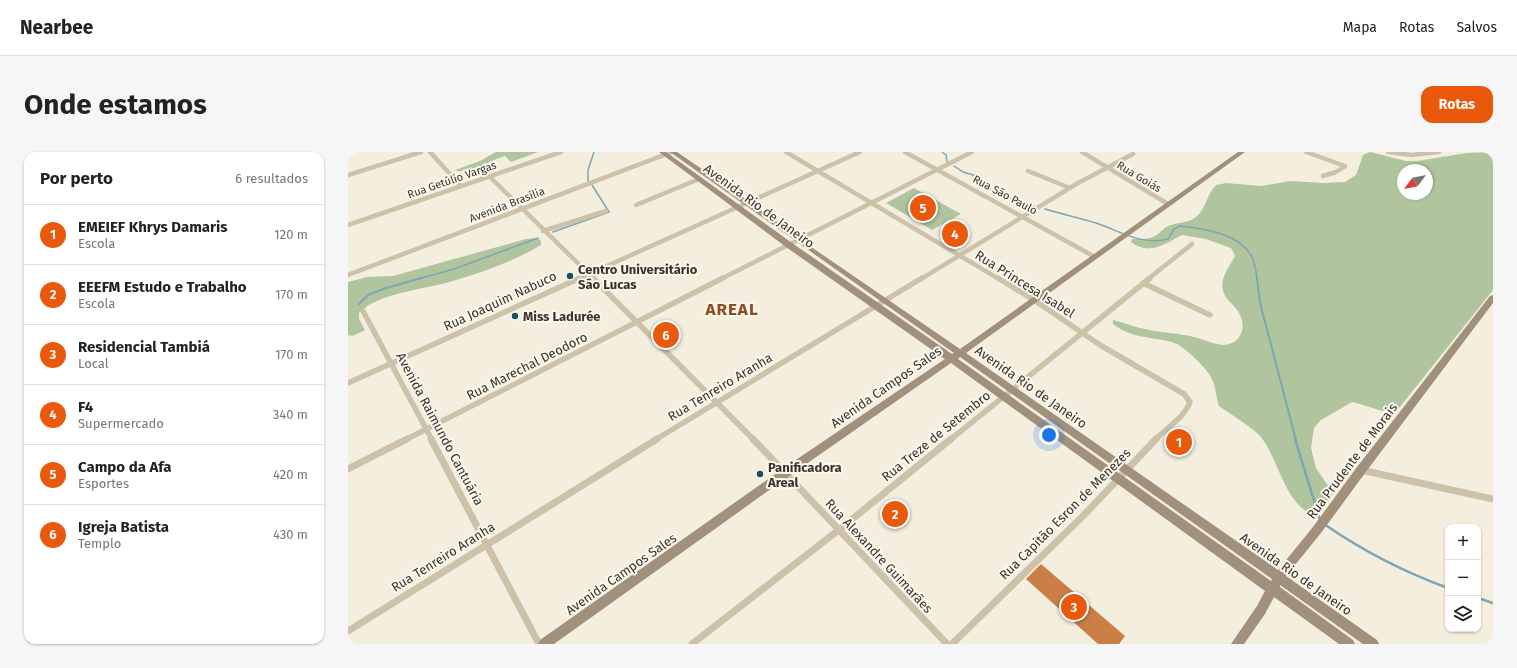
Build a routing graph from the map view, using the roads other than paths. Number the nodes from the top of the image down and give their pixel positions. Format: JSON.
{"nodes":[{"id":1,"x":421,"y":152,"type":"edge"},
{"id":2,"x":430,"y":152,"type":"edge"},
{"id":3,"x":561,"y":152,"type":"edge"},
{"id":4,"x":786,"y":152,"type":"edge"},
{"id":5,"x":860,"y":152,"type":"edge"},
{"id":6,"x":905,"y":152,"type":"edge"},
{"id":7,"x":972,"y":152,"type":"edge"},
{"id":8,"x":1082,"y":152,"type":"edge"},
{"id":9,"x":1242,"y":152,"type":"edge"},
{"id":10,"x":1306,"y":152,"type":"edge"},
{"id":11,"x":1388,"y":152,"type":"edge"},
{"id":12,"x":1439,"y":152,"type":"edge"},
{"id":13,"x":668,"y":153,"type":"edge"},
{"id":14,"x":1402,"y":153,"type":"edge"},
{"id":15,"x":1133,"y":154,"type":"dead end"},
{"id":16,"x":1106,"y":168,"type":"junction"},
{"id":17,"x":937,"y":170,"type":"junction"},
{"id":18,"x":818,"y":171,"type":"junction"},
{"id":19,"x":1028,"y":171,"type":"dead end"},
{"id":20,"x":348,"y":175,"type":"edge"},
{"id":21,"x":1323,"y":176,"type":"dead end"},
{"id":22,"x":490,"y":177,"type":"junction"},
{"id":23,"x":699,"y":179,"type":"junction"},
{"id":24,"x":461,"y":186,"type":"junction"},
{"id":25,"x":1070,"y":188,"type":"junction"},
{"id":26,"x":748,"y":203,"type":"junction"},
{"id":27,"x":873,"y":203,"type":"junction"},
{"id":28,"x":1168,"y":204,"type":"junction"},
{"id":29,"x":636,"y":205,"type":"dead end"},
{"id":30,"x":739,"y":207,"type":"junction"},
{"id":31,"x":522,"y":209,"type":"junction"},
{"id":32,"x":606,"y":211,"type":"dead end"},
{"id":33,"x":1023,"y":216,"type":"junction"},
{"id":34,"x":348,"y":225,"type":"edge"},
{"id":35,"x":543,"y":231,"type":"junction"},
{"id":36,"x":799,"y":240,"type":"junction"},
{"id":37,"x":1192,"y":244,"type":"dead end"},
{"id":38,"x":789,"y":245,"type":"junction"},
{"id":39,"x":957,"y":255,"type":"junction"},
{"id":40,"x":1095,"y":257,"type":"junction"},
{"id":41,"x":588,"y":274,"type":"junction"},
{"id":42,"x":348,"y":276,"type":"edge"},
{"id":43,"x":1143,"y":283,"type":"junction"},
{"id":44,"x":1493,"y":298,"type":"edge"},
{"id":45,"x":886,"y":300,"type":"junction"},
{"id":46,"x":1034,"y":300,"type":"junction"},
{"id":47,"x":878,"y":306,"type":"junction"},
{"id":48,"x":363,"y":311,"type":"dead end"},
{"id":49,"x":1210,"y":315,"type":"dead end"},
{"id":50,"x":638,"y":322,"type":"junction"},
{"id":51,"x":1083,"y":334,"type":"junction"},
{"id":52,"x":959,"y":353,"type":"junction"},
{"id":53,"x":951,"y":358,"type":"junction"},
{"id":54,"x":391,"y":364,"type":"junction"},
{"id":55,"x":348,"y":383,"type":"edge"},
{"id":56,"x":1013,"y":390,"type":"junction"},
{"id":57,"x":1004,"y":396,"type":"junction"},
{"id":58,"x":1190,"y":399,"type":"joint"},
{"id":59,"x":717,"y":402,"type":"junction"},
{"id":60,"x":425,"y":430,"type":"junction"},
{"id":61,"x":348,"y":469,"type":"edge"},
{"id":62,"x":1361,"y":470,"type":"junction"},
{"id":63,"x":1127,"y":471,"type":"junction"},
{"id":64,"x":785,"y":473,"type":"junction"},
{"id":65,"x":1119,"y":479,"type":"junction"},
{"id":66,"x":1493,"y":499,"type":"edge"},
{"id":67,"x":840,"y":529,"type":"junction"},
{"id":68,"x":488,"y":543,"type":"junction"},
{"id":69,"x":1279,"y":578,"type":"junction"},
{"id":70,"x":1273,"y":590,"type":"junction"},
{"id":71,"x":348,"y":631,"type":"edge"},
{"id":72,"x":539,"y":644,"type":"edge"},
{"id":73,"x":544,"y":644,"type":"edge"},
{"id":74,"x":692,"y":644,"type":"edge"},
{"id":75,"x":947,"y":644,"type":"edge"},
{"id":76,"x":952,"y":644,"type":"edge"},
{"id":77,"x":1237,"y":644,"type":"edge"},
{"id":78,"x":1349,"y":644,"type":"edge"},
{"id":79,"x":1373,"y":644,"type":"edge"}],
"edges":[{"from":1,"to":20,"type":"street"},
{"from":2,"to":24,"type":"street"},
{"from":3,"to":22,"type":"street","name":"Rua Getúlio Vargas"},
{"from":4,"to":18,"type":"street","name":"Rua Princesa Isabel"},
{"from":5,"to":18,"type":"street","name":"Rua Joaquim Nabuco"},
{"from":6,"to":17,"type":"street","name":"Rua São Paulo"},
{"from":7,"to":17,"type":"street","name":"Rua Marechal Deodoro"},
{"from":8,"to":16,"type":"street","name":"Rua Goiás"},
{"from":9,"to":28,"type":"main road","name":"Avenida Campos Sales"},
{"from":10,"to":21,"type":"street"},
{"from":11,"to":14,"type":"street"},
{"from":12,"to":14,"type":"street"},
{"from":13,"to":23,"type":"main road","name":"Avenida Rio de Janeiro"},
{"from":13,"to":26,"type":"main road","name":"Avenida Rio de Janeiro"},
{"from":13,"to":31,"type":"street","name":"Avenida Brasília"},
{"from":15,"to":16,"type":"street","name":"Rua Tenreiro Aranha"},
{"from":16,"to":25,"type":"street","name":"Rua Tenreiro Aranha"},
{"from":16,"to":28,"type":"street","name":"Rua Goiás"},
{"from":17,"to":27,"type":"street","name":"Rua Marechal Deodoro"},
{"from":17,"to":33,"type":"street","name":"Rua São Paulo"},
{"from":18,"to":26,"type":"street","name":"Rua Joaquim Nabuco"},
{"from":18,"to":27,"type":"street","name":"Rua Princesa Isabel"},
{"from":19,"to":25,"type":"street"},
{"from":22,"to":24,"type":"street","name":"Rua Getúlio Vargas"},
{"from":22,"to":31,"type":"street","name":"Rua Alexandre Guimarães"},
{"from":23,"to":29,"type":"street"},
{"from":23,"to":30,"type":"main road","name":"Avenida Rio de Janeiro"},
{"from":24,"to":34,"type":"street","name":"Rua Getúlio Vargas"},
{"from":25,"to":33,"type":"street","name":"Rua Tenreiro Aranha"},
{"from":26,"to":30,"type":"street","name":"Rua Joaquim Nabuco"},
{"from":26,"to":36,"type":"main road","name":"Avenida Rio de Janeiro"},
{"from":27,"to":36,"type":"street","name":"Rua Marechal Deodoro"},
{"from":27,"to":39,"type":"street","name":"Rua Princesa Isabel"},
{"from":28,"to":40,"type":"main road","name":"Avenida Campos Sales"},
{"from":30,"to":38,"type":"main road","name":"Avenida Rio de Janeiro"},
{"from":30,"to":41,"type":"street","name":"Rua Joaquim Nabuco"},
{"from":31,"to":35,"type":"street","name":"Rua Alexandre Guimarães"},
{"from":31,"to":42,"type":"street","name":"Avenida Brasília"},
{"from":32,"to":35,"type":"street"},
{"from":33,"to":39,"type":"street","name":"Rua Tenreiro Aranha"},
{"from":33,"to":40,"type":"street","name":"Rua São Paulo"},
{"from":35,"to":41,"type":"street","name":"Rua Alexandre Guimarães"},
{"from":36,"to":38,"type":"street","name":"Rua Marechal Deodoro"},
{"from":36,"to":45,"type":"main road","name":"Avenida Rio de Janeiro"},
{"from":37,"to":43,"type":"street","name":"Rua Treze de Setembro"},
{"from":38,"to":47,"type":"main road","name":"Avenida Rio de Janeiro"},
{"from":38,"to":50,"type":"street","name":"Rua Marechal Deodoro"},
{"from":39,"to":45,"type":"street","name":"Rua Tenreiro Aranha"},
{"from":39,"to":46,"type":"street","name":"Rua Princesa Isabel"},
{"from":40,"to":46,"type":"main road","name":"Avenida Campos Sales"},
{"from":41,"to":50,"type":"street","name":"Rua Alexandre Guimarães"},
{"from":41,"to":54,"type":"street","name":"Rua Joaquim Nabuco"},
{"from":43,"to":49,"type":"street"},
{"from":43,"to":51,"type":"street","name":"Rua Treze de Setembro"},
{"from":44,"to":62,"type":"main road","name":"Rua Prudente de Morais"},
{"from":45,"to":47,"type":"street","name":"Rua Tenreiro Aranha"},
{"from":45,"to":52,"type":"main road","name":"Avenida Rio de Janeiro"},
{"from":46,"to":51,"type":"street","name":"Rua Princesa Isabel"},
{"from":46,"to":52,"type":"main road","name":"Avenida Campos Sales"},
{"from":47,"to":53,"type":"main road","name":"Avenida Rio de Janeiro"},
{"from":47,"to":59,"type":"street","name":"Rua Tenreiro Aranha"},
{"from":48,"to":54,"type":"street","name":"Avenida Raimundo Cantuária"},
{"from":50,"to":59,"type":"street","name":"Rua Alexandre Guimarães"},
{"from":50,"to":60,"type":"street","name":"Rua Marechal Deodoro"},
{"from":51,"to":56,"type":"street","name":"Rua Treze de Setembro"},
{"from":51,"to":58,"type":"street","name":"Rua Princesa Isabel"},
{"from":52,"to":53,"type":"main road","name":"Avenida Campos Sales"},
{"from":52,"to":56,"type":"main road","name":"Avenida Rio de Janeiro"},
{"from":53,"to":57,"type":"main road","name":"Avenida Rio de Janeiro"},
{"from":53,"to":64,"type":"main road","name":"Avenida Campos Sales"},
{"from":54,"to":55,"type":"street","name":"Rua Joaquim Nabuco"},
{"from":54,"to":60,"type":"street","name":"Avenida Raimundo Cantuária"},
{"from":56,"to":57,"type":"street","name":"Rua Treze de Setembro"},
{"from":56,"to":63,"type":"main road","name":"Avenida Rio de Janeiro"},
{"from":57,"to":65,"type":"main road","name":"Avenida Rio de Janeiro"},
{"from":57,"to":67,"type":"street","name":"Rua Treze de Setembro"},
{"from":58,"to":63,"type":"street","name":"Rua Capitão Esron de Menezes"},
{"from":59,"to":64,"type":"street","name":"Rua Alexandre Guimarães"},
{"from":59,"to":68,"type":"street","name":"Rua Tenreiro Aranha"},
{"from":60,"to":61,"type":"street","name":"Rua Marechal Deodoro"},
{"from":60,"to":68,"type":"street","name":"Avenida Raimundo Cantuária"},
{"from":62,"to":66,"type":"street"},
{"from":62,"to":69,"type":"main road","name":"Rua Prudente de Morais"},
{"from":63,"to":65,"type":"street","name":"Rua Capitão Esron de Menezes"},
{"from":63,"to":69,"type":"main road","name":"Avenida Rio de Janeiro"},
{"from":64,"to":67,"type":"street","name":"Rua Alexandre Guimarães"},
{"from":64,"to":73,"type":"main road","name":"Avenida Campos Sales"},
{"from":65,"to":70,"type":"main road","name":"Avenida Rio de Janeiro"},
{"from":65,"to":76,"type":"street","name":"Rua Capitão Esron de Menezes"},
{"from":67,"to":74,"type":"street","name":"Rua Treze de Setembro"},
{"from":67,"to":75,"type":"street","name":"Rua Alexandre Guimarães"},
{"from":68,"to":71,"type":"street","name":"Rua Tenreiro Aranha"},
{"from":68,"to":72,"type":"street","name":"Avenida Raimundo Cantuária"},
{"from":69,"to":70,"type":"main road","name":"Rua Prudente de Morais"},
{"from":69,"to":79,"type":"main road","name":"Avenida Rio de Janeiro"},
{"from":70,"to":77,"type":"main road","name":"Rua Prudente de Morais"},
{"from":70,"to":78,"type":"main road","name":"Avenida Rio de Janeiro"}]}
